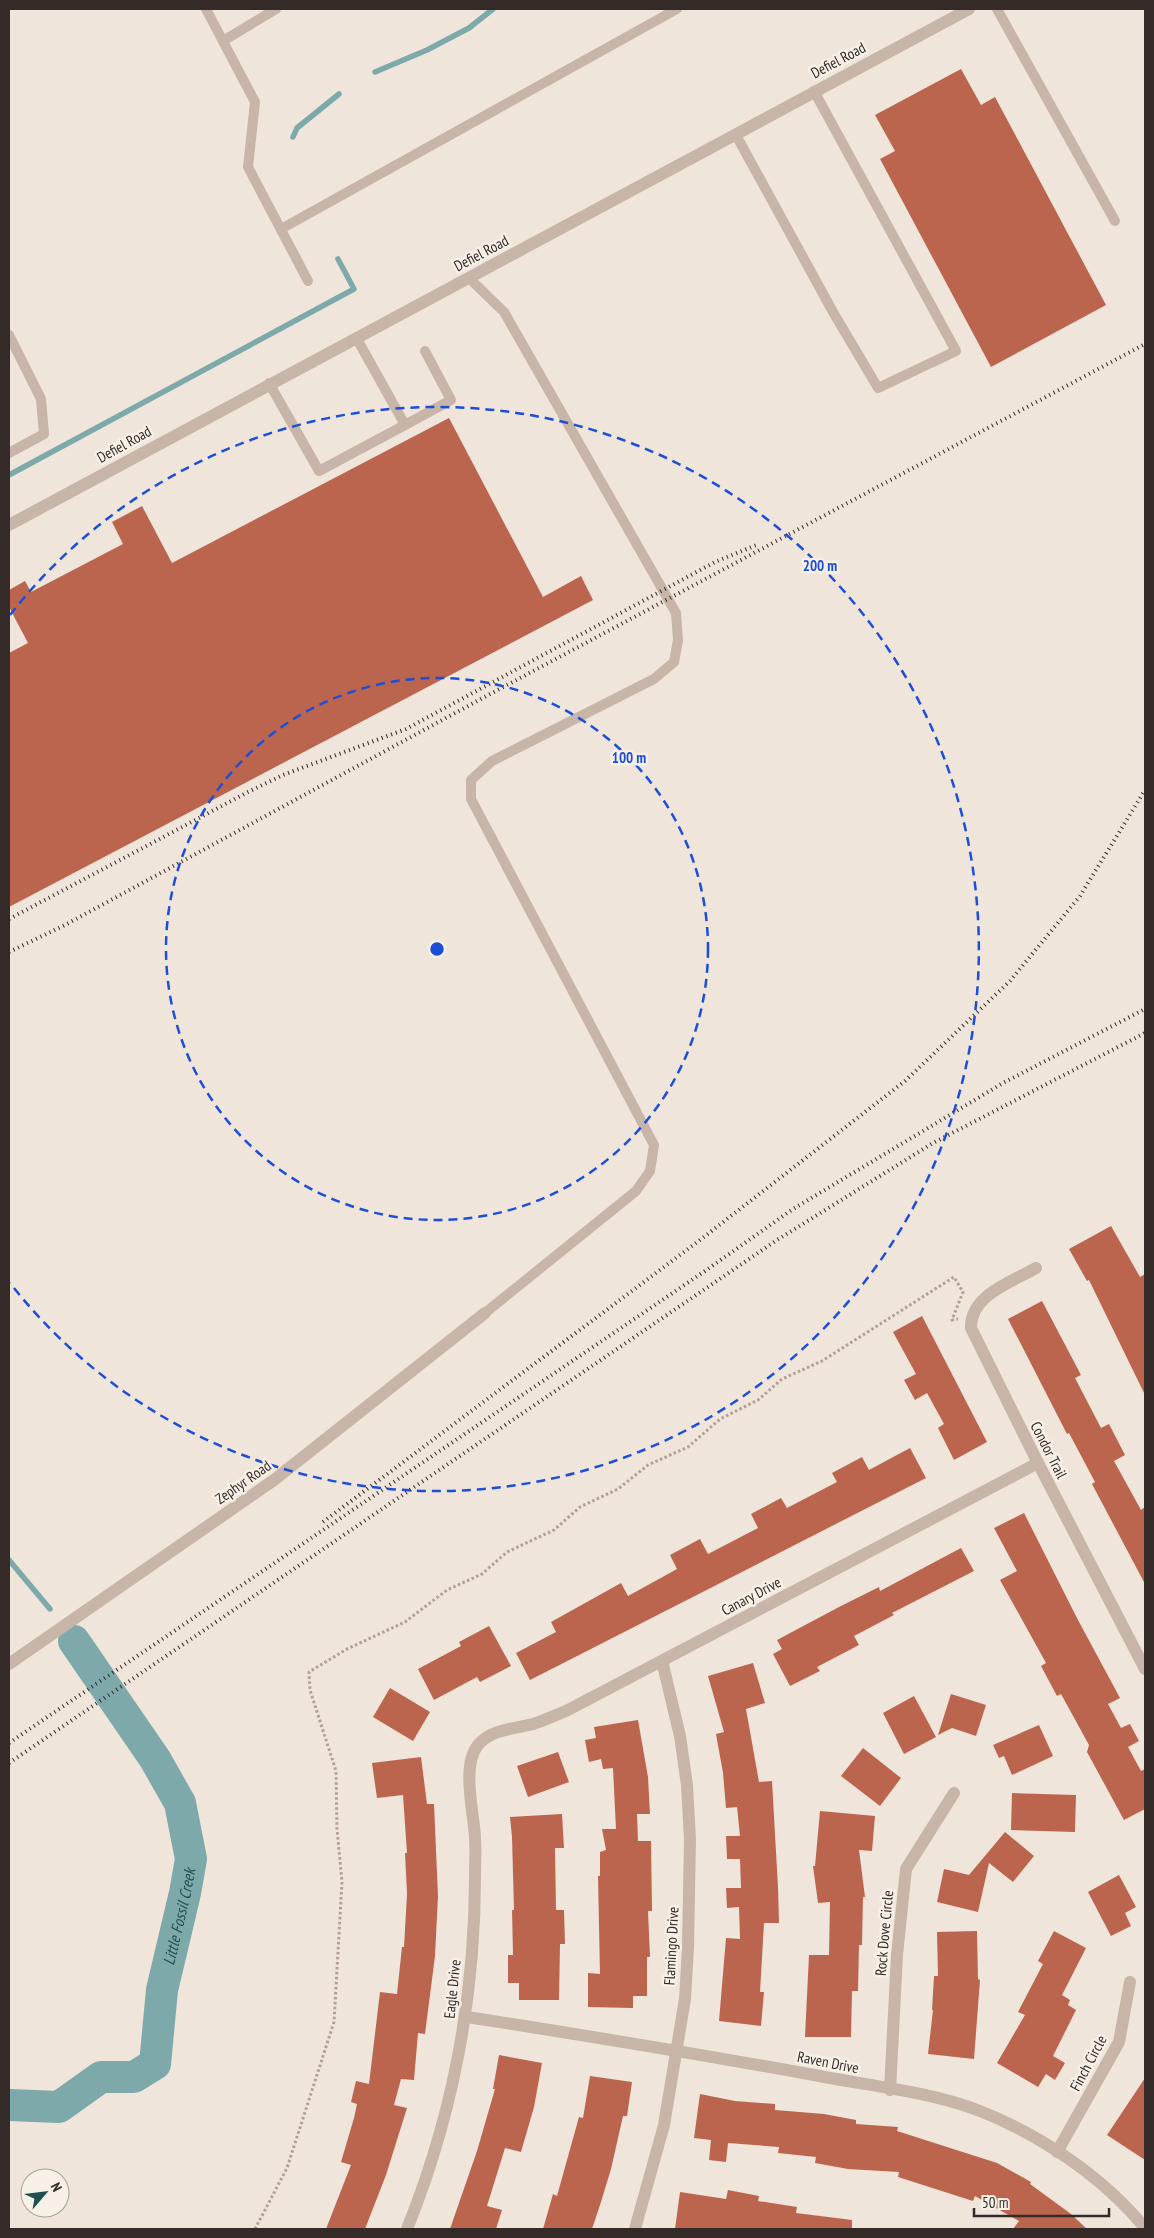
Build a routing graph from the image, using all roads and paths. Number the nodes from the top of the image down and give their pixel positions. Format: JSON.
{"nodes":[{"id":1,"x":206,"y":9,"type":"edge"},
{"id":2,"x":276,"y":9,"type":"edge"},
{"id":3,"x":677,"y":9,"type":"edge"},
{"id":4,"x":969,"y":9,"type":"edge"},
{"id":5,"x":997,"y":9,"type":"edge"},
{"id":6,"x":223,"y":41,"type":"junction"},
{"id":7,"x":814,"y":91,"type":"junction"},
{"id":8,"x":736,"y":135,"type":"junction"},
{"id":9,"x":1115,"y":221,"type":"dead end"},
{"id":10,"x":281,"y":229,"type":"junction"},
{"id":11,"x":469,"y":278,"type":"junction"},
{"id":12,"x":308,"y":281,"type":"dead end"},
{"id":13,"x":9,"y":335,"type":"edge"},
{"id":14,"x":357,"y":339,"type":"junction"},
{"id":15,"x":425,"y":351,"type":"dead end"},
{"id":16,"x":270,"y":383,"type":"junction"},
{"id":17,"x":405,"y":425,"type":"junction"},
{"id":18,"x":9,"y":453,"type":"edge"},
{"id":19,"x":9,"y":525,"type":"edge"},
{"id":20,"x":1036,"y":1268,"type":"dead end"},
{"id":21,"x":485,"y":1313,"type":"joint"},
{"id":22,"x":970,"y":1318,"type":"junction"},
{"id":23,"x":1038,"y":1463,"type":"junction"},
{"id":24,"x":662,"y":1661,"type":"junction"},
{"id":25,"x":9,"y":1664,"type":"edge"},
{"id":26,"x":1145,"y":1669,"type":"edge"},
{"id":27,"x":476,"y":1746,"type":"joint"},
{"id":28,"x":954,"y":1793,"type":"dead end"},
{"id":29,"x":1130,"y":1982,"type":"dead end"},
{"id":30,"x":467,"y":2017,"type":"junction"},
{"id":31,"x":678,"y":2050,"type":"junction"},
{"id":32,"x":890,"y":2090,"type":"junction"},
{"id":33,"x":1057,"y":2152,"type":"junction"},
{"id":34,"x":1145,"y":2228,"type":"edge"},
{"id":35,"x":255,"y":2229,"type":"edge"},
{"id":36,"x":408,"y":2229,"type":"edge"},
{"id":37,"x":635,"y":2229,"type":"edge"}],
"edges":[{"from":1,"to":6,"type":"lane"},
{"from":2,"to":6,"type":"lane"},
{"from":3,"to":10,"type":"lane"},
{"from":4,"to":7,"type":"street","name":"Defiel Road"},
{"from":5,"to":9,"type":"lane"},
{"from":6,"to":10,"type":"lane"},
{"from":7,"to":8,"type":"street","name":"Defiel Road"},
{"from":7,"to":8,"type":"lane"},
{"from":8,"to":11,"type":"street","name":"Defiel Road"},
{"from":10,"to":12,"type":"lane"},
{"from":11,"to":14,"type":"street","name":"Defiel Road"},
{"from":11,"to":21,"type":"lane"},
{"from":13,"to":18,"type":"lane"},
{"from":14,"to":16,"type":"street","name":"Defiel Road"},
{"from":14,"to":17,"type":"lane"},
{"from":15,"to":17,"type":"lane"},
{"from":16,"to":17,"type":"lane"},
{"from":16,"to":19,"type":"street","name":"Defiel Road"},
{"from":20,"to":22,"type":"street"},
{"from":21,"to":25,"type":"street","name":"Zephyr Road"},
{"from":22,"to":23,"type":"street","name":"Condor Trail"},
{"from":22,"to":35,"type":"path"},
{"from":23,"to":24,"type":"street","name":"Canary Drive"},
{"from":23,"to":26,"type":"street","name":"Condor Trail"},
{"from":24,"to":27,"type":"street","name":"Canary Drive"},
{"from":24,"to":31,"type":"street","name":"Flamingo Drive"},
{"from":27,"to":30,"type":"street","name":"Eagle Drive"},
{"from":28,"to":32,"type":"street","name":"Rock Dove Circle"},
{"from":29,"to":33,"type":"street","name":"Finch Circle"},
{"from":30,"to":31,"type":"street","name":"Raven Drive"},
{"from":30,"to":36,"type":"street","name":"Eagle Drive"},
{"from":31,"to":32,"type":"street","name":"Raven Drive"},
{"from":31,"to":37,"type":"street","name":"Flamingo Drive"},
{"from":32,"to":33,"type":"street","name":"Raven Drive"},
{"from":33,"to":34,"type":"street","name":"Raven Drive"}]}
